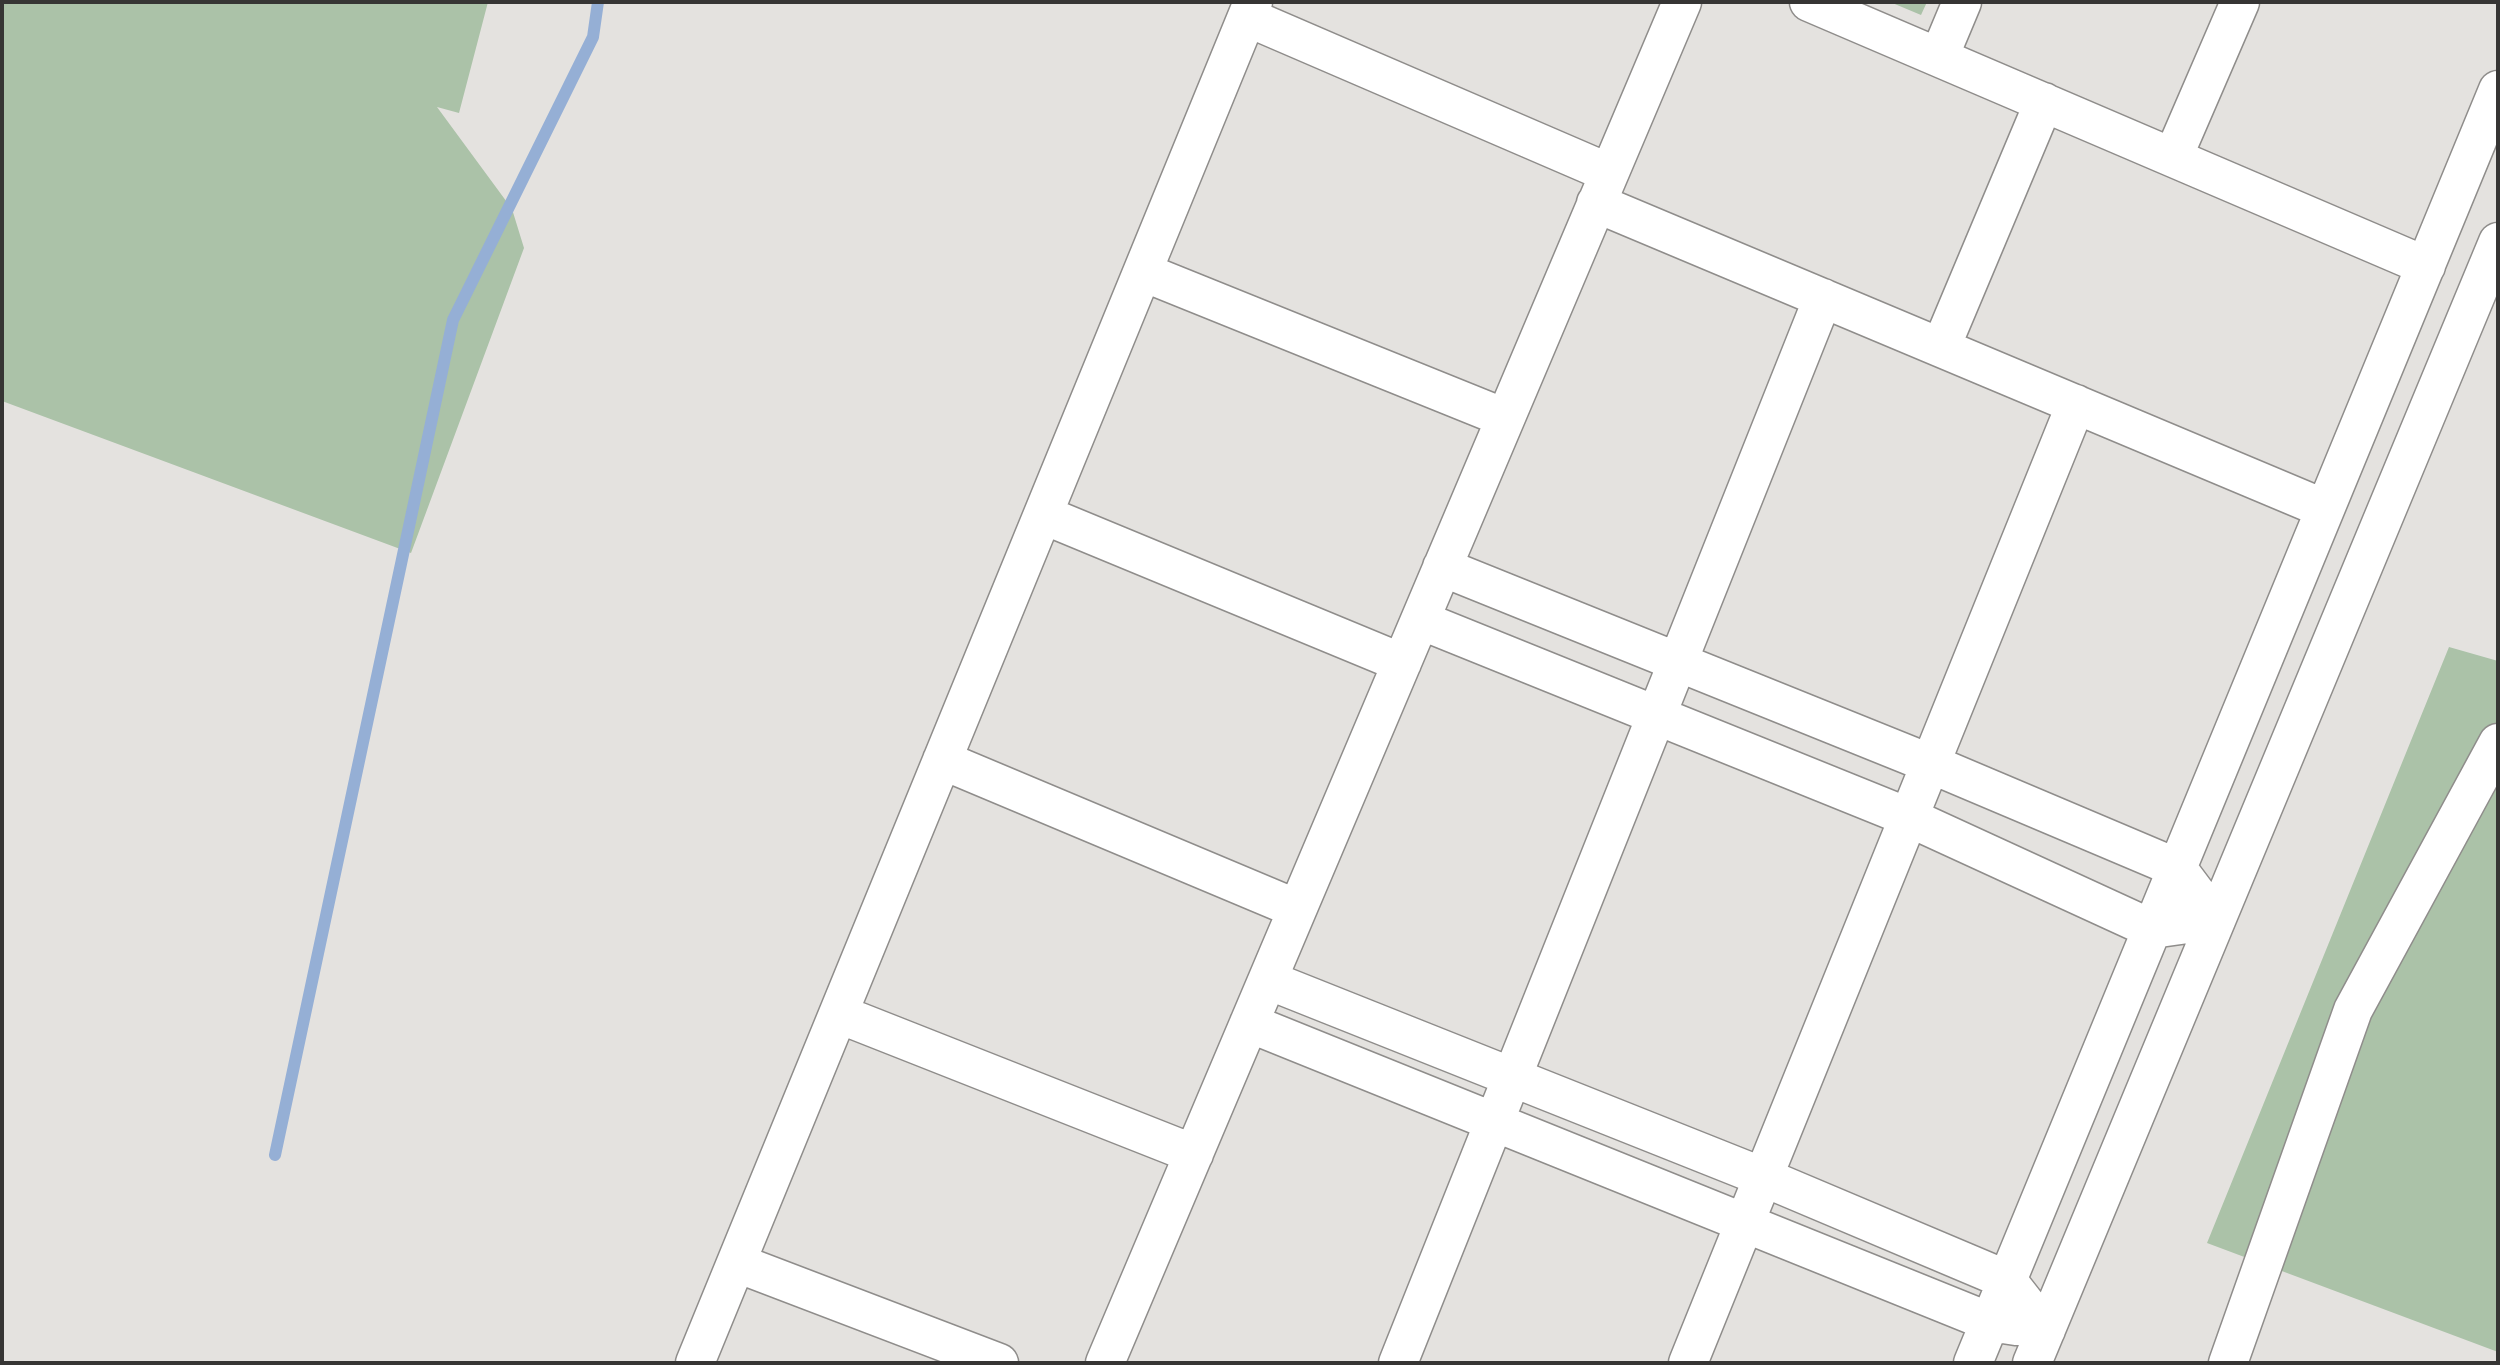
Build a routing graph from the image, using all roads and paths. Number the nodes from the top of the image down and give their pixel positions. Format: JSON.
{"nodes":[{"id":1,"x":1682,"y":2,"type":"edge"},
{"id":2,"x":1809,"y":2,"type":"edge"},
{"id":3,"x":1962,"y":2,"type":"edge"},
{"id":4,"x":2240,"y":2,"type":"edge"},
{"id":5,"x":1250,"y":10,"type":"edge"},
{"id":6,"x":1939,"y":57,"type":"junction"},
{"id":7,"x":2498,"y":90,"type":"edge"},
{"id":8,"x":2044,"y":102,"type":"junction"},
{"id":9,"x":2173,"y":157,"type":"junction"},
{"id":10,"x":1603,"y":188,"type":"junction"},
{"id":11,"x":2498,"y":242,"type":"edge"},
{"id":12,"x":2426,"y":265,"type":"junction"},
{"id":13,"x":1143,"y":272,"type":"junction"},
{"id":14,"x":1823,"y":298,"type":"junction"},
{"id":15,"x":1941,"y":347,"type":"junction"},
{"id":16,"x":2076,"y":404,"type":"junction"},
{"id":17,"x":1505,"y":418,"type":"junction"},
{"id":18,"x":2325,"y":509,"type":"junction"},
{"id":19,"x":1044,"y":515,"type":"junction"},
{"id":20,"x":1442,"y":567,"type":"junction"},
{"id":21,"x":1420,"y":620,"type":"junction"},
{"id":22,"x":1678,"y":662,"type":"junction"},
{"id":23,"x":1402,"y":663,"type":"junction"},
{"id":24,"x":1656,"y":717,"type":"junction"},
{"id":25,"x":2498,"y":743,"type":"edge"},
{"id":26,"x":942,"y":760,"type":"junction"},
{"id":27,"x":1931,"y":764,"type":"junction"},
{"id":28,"x":1908,"y":817,"type":"junction"},
{"id":29,"x":2177,"y":868,"type":"junction"},
{"id":30,"x":1297,"y":909,"type":"junction"},
{"id":31,"x":2216,"y":920,"type":"junction"},
{"id":32,"x":2152,"y":929,"type":"junction"},
{"id":33,"x":1268,"y":980,"type":"junction"},
{"id":34,"x":839,"y":1014,"type":"junction"},
{"id":35,"x":1249,"y":1023,"type":"junction"},
{"id":36,"x":1513,"y":1076,"type":"junction"},
{"id":37,"x":1494,"y":1122,"type":"junction"},
{"id":38,"x":1194,"y":1154,"type":"junction"},
{"id":39,"x":1763,"y":1177,"type":"junction"},
{"id":40,"x":1744,"y":1224,"type":"junction"},
{"id":41,"x":737,"y":1263,"type":"junction"},
{"id":42,"x":2007,"y":1280,"type":"junction"},
{"id":43,"x":1990,"y":1322,"type":"junction"},
{"id":44,"x":2039,"y":1347,"type":"edge"},
{"id":45,"x":695,"y":1363,"type":"edge"},
{"id":46,"x":999,"y":1363,"type":"edge"},
{"id":47,"x":1105,"y":1363,"type":"edge"},
{"id":48,"x":1398,"y":1363,"type":"edge"},
{"id":49,"x":1688,"y":1363,"type":"edge"},
{"id":50,"x":1973,"y":1363,"type":"edge"},
{"id":51,"x":2228,"y":1363,"type":"edge"}],
"edges":[{"from":1,"to":10,"type":"street"},
{"from":2,"to":6,"type":"street"},
{"from":3,"to":6,"type":"street"},
{"from":4,"to":9,"type":"street"},
{"from":5,"to":10,"type":"street"},
{"from":5,"to":13,"type":"street"},
{"from":6,"to":8,"type":"street"},
{"from":7,"to":12,"type":"street"},
{"from":8,"to":9,"type":"street"},
{"from":8,"to":15,"type":"street"},
{"from":9,"to":12,"type":"street"},
{"from":10,"to":14,"type":"street"},
{"from":10,"to":17,"type":"street"},
{"from":11,"to":31,"type":"street"},
{"from":12,"to":18,"type":"street"},
{"from":13,"to":17,"type":"street"},
{"from":13,"to":19,"type":"street"},
{"from":14,"to":15,"type":"street"},
{"from":14,"to":22,"type":"street"},
{"from":15,"to":16,"type":"street"},
{"from":16,"to":18,"type":"street"},
{"from":16,"to":27,"type":"street"},
{"from":17,"to":20,"type":"street"},
{"from":18,"to":29,"type":"street"},
{"from":19,"to":23,"type":"street"},
{"from":19,"to":26,"type":"street"},
{"from":20,"to":21,"type":"street"},
{"from":20,"to":22,"type":"street"},
{"from":21,"to":23,"type":"street"},
{"from":21,"to":24,"type":"street"},
{"from":22,"to":24,"type":"street"},
{"from":22,"to":27,"type":"street"},
{"from":23,"to":30,"type":"street"},
{"from":24,"to":28,"type":"street"},
{"from":24,"to":36,"type":"street"},
{"from":25,"to":51,"type":"street"},
{"from":26,"to":30,"type":"street"},
{"from":26,"to":34,"type":"street"},
{"from":27,"to":28,"type":"street"},
{"from":27,"to":29,"type":"street"},
{"from":28,"to":32,"type":"street"},
{"from":28,"to":39,"type":"street"},
{"from":29,"to":31,"type":"street"},
{"from":29,"to":32,"type":"street"},
{"from":30,"to":33,"type":"street"},
{"from":31,"to":32,"type":"street"},
{"from":31,"to":44,"type":"street"},
{"from":32,"to":42,"type":"street"},
{"from":33,"to":35,"type":"street"},
{"from":33,"to":36,"type":"street"},
{"from":34,"to":38,"type":"street"},
{"from":34,"to":41,"type":"street"},
{"from":35,"to":37,"type":"street"},
{"from":35,"to":38,"type":"street"},
{"from":36,"to":37,"type":"street"},
{"from":36,"to":39,"type":"street"},
{"from":37,"to":40,"type":"street"},
{"from":37,"to":48,"type":"street"},
{"from":38,"to":47,"type":"street"},
{"from":39,"to":40,"type":"street"},
{"from":39,"to":42,"type":"street"},
{"from":40,"to":43,"type":"street"},
{"from":40,"to":49,"type":"street"},
{"from":41,"to":45,"type":"street"},
{"from":41,"to":46,"type":"street"},
{"from":42,"to":43,"type":"street"},
{"from":42,"to":44,"type":"street"},
{"from":43,"to":44,"type":"street"},
{"from":43,"to":50,"type":"street"}]}
